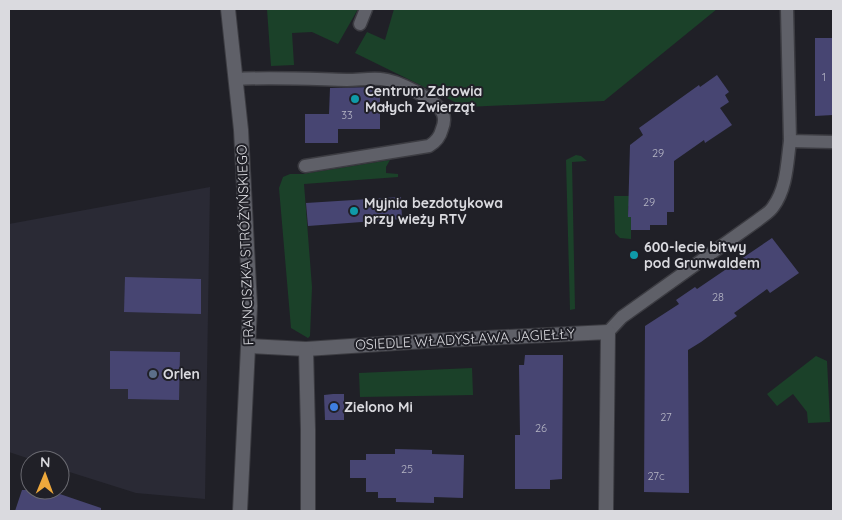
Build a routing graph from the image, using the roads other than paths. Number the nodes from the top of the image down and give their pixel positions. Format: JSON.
{"nodes":[{"id":1,"x":228,"y":9,"type":"edge"},
{"id":2,"x":366,"y":9,"type":"edge"},
{"id":3,"x":788,"y":9,"type":"edge"},
{"id":4,"x":360,"y":24,"type":"dead end"},
{"id":5,"x":236,"y":79,"type":"junction"},
{"id":6,"x":790,"y":141,"type":"junction"},
{"id":7,"x":833,"y":142,"type":"edge"},
{"id":8,"x":305,"y":166,"type":"dead end"},
{"id":9,"x":608,"y":332,"type":"junction"},
{"id":10,"x":250,"y":346,"type":"junction"},
{"id":11,"x":306,"y":349,"type":"junction"},
{"id":12,"x":240,"y":511,"type":"edge"},
{"id":13,"x":308,"y":511,"type":"edge"},
{"id":14,"x":606,"y":511,"type":"edge"}],
"edges":[{"from":1,"to":5,"type":"street","name":"FRANCISZKA STRÓŻYŃSKIEGO"},
{"from":2,"to":4,"type":"lane"},
{"from":3,"to":6,"type":"lane"},
{"from":5,"to":8,"type":"lane"},
{"from":5,"to":10,"type":"street","name":"FRANCISZKA STRÓŻYŃSKIEGO"},
{"from":6,"to":7,"type":"lane"},
{"from":6,"to":9,"type":"lane"},
{"from":9,"to":11,"type":"street","name":"OSIEDLE WŁADYSŁAWA JAGIEŁŁY"},
{"from":9,"to":14,"type":"street"},
{"from":10,"to":11,"type":"street","name":"OSIEDLE WŁADYSŁAWA JAGIEŁŁY"},
{"from":10,"to":12,"type":"street","name":"FRANCISZKA STRÓŻYŃSKIEGO"},
{"from":11,"to":13,"type":"street"}]}
